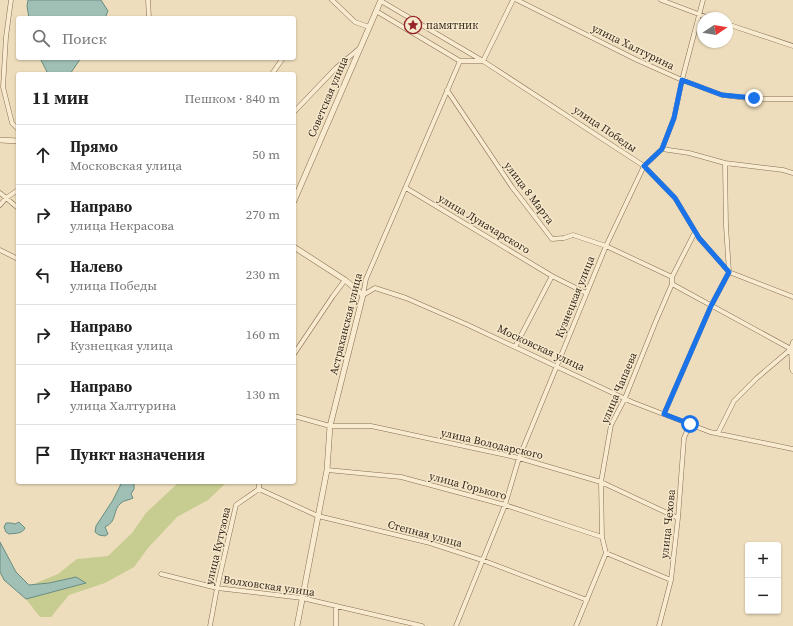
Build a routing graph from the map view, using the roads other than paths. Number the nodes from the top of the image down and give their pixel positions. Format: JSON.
{"nodes":[{"id":1,"x":11,"y":0,"type":"edge"},
{"id":2,"x":148,"y":0,"type":"edge"},
{"id":3,"x":332,"y":0,"type":"edge"},
{"id":4,"x":381,"y":0,"type":"edge"},
{"id":5,"x":513,"y":0,"type":"edge"},
{"id":6,"x":517,"y":0,"type":"edge"},
{"id":7,"x":660,"y":0,"type":"edge"},
{"id":8,"x":703,"y":0,"type":"edge"},
{"id":9,"x":376,"y":11,"type":"junction"},
{"id":10,"x":700,"y":12,"type":"edge"},
{"id":11,"x":697,"y":14,"type":"edge"},
{"id":12,"x":149,"y":16,"type":"edge"},
{"id":13,"x":697,"y":23,"type":"edge"},
{"id":14,"x":733,"y":26,"type":"edge"},
{"id":15,"x":369,"y":27,"type":"junction"},
{"id":16,"x":793,"y":46,"type":"edge"},
{"id":17,"x":360,"y":48,"type":"junction"},
{"id":18,"x":282,"y":60,"type":"edge"},
{"id":19,"x":460,"y":61,"type":"junction"},
{"id":20,"x":483,"y":61,"type":"junction"},
{"id":21,"x":273,"y":72,"type":"edge"},
{"id":22,"x":682,"y":80,"type":"junction"},
{"id":23,"x":447,"y":90,"type":"junction"},
{"id":24,"x":793,"y":99,"type":"edge"},
{"id":25,"x":296,"y":110,"type":"edge"},
{"id":26,"x":16,"y":127,"type":"edge"},
{"id":27,"x":0,"y":140,"type":"edge"},
{"id":28,"x":16,"y":141,"type":"edge"},
{"id":29,"x":662,"y":149,"type":"junction"},
{"id":30,"x":725,"y":163,"type":"junction"},
{"id":31,"x":644,"y":166,"type":"junction"},
{"id":32,"x":793,"y":173,"type":"edge"},
{"id":33,"x":406,"y":188,"type":"junction"},
{"id":34,"x":16,"y":191,"type":"edge"},
{"id":35,"x":0,"y":193,"type":"edge"},
{"id":36,"x":296,"y":196,"type":"edge"},
{"id":37,"x":6,"y":198,"type":"junction"},
{"id":38,"x":0,"y":204,"type":"edge"},
{"id":39,"x":16,"y":206,"type":"edge"},
{"id":40,"x":695,"y":232,"type":"junction"},
{"id":41,"x":606,"y":246,"type":"junction"},
{"id":42,"x":296,"y":248,"type":"edge"},
{"id":43,"x":0,"y":250,"type":"edge"},
{"id":44,"x":16,"y":258,"type":"edge"},
{"id":45,"x":729,"y":272,"type":"junction"},
{"id":46,"x":552,"y":276,"type":"junction"},
{"id":47,"x":672,"y":277,"type":"junction"},
{"id":48,"x":345,"y":280,"type":"junction"},
{"id":49,"x":672,"y":284,"type":"junction"},
{"id":50,"x":586,"y":294,"type":"junction"},
{"id":51,"x":363,"y":295,"type":"junction"},
{"id":52,"x":793,"y":297,"type":"edge"},
{"id":53,"x":711,"y":306,"type":"junction"},
{"id":54,"x":793,"y":342,"type":"edge"},
{"id":55,"x":515,"y":347,"type":"junction"},
{"id":56,"x":791,"y":349,"type":"junction"},
{"id":57,"x":296,"y":351,"type":"edge"},
{"id":58,"x":557,"y":367,"type":"junction"},
{"id":59,"x":793,"y":371,"type":"edge"},
{"id":60,"x":625,"y":398,"type":"junction"},
{"id":61,"x":664,"y":414,"type":"junction"},
{"id":62,"x":296,"y":417,"type":"edge"},
{"id":63,"x":690,"y":424,"type":"junction"},
{"id":64,"x":330,"y":426,"type":"junction"},
{"id":65,"x":718,"y":434,"type":"junction"},
{"id":66,"x":793,"y":449,"type":"edge"},
{"id":67,"x":519,"y":458,"type":"junction"},
{"id":68,"x":327,"y":470,"type":"junction"},
{"id":69,"x":601,"y":482,"type":"junction"},
{"id":70,"x":259,"y":484,"type":"edge"},
{"id":71,"x":259,"y":489,"type":"junction"},
{"id":72,"x":505,"y":505,"type":"junction"},
{"id":73,"x":318,"y":516,"type":"junction"},
{"id":74,"x":678,"y":518,"type":"junction"},
{"id":75,"x":602,"y":537,"type":"junction"},
{"id":76,"x":606,"y":554,"type":"junction"},
{"id":77,"x":482,"y":560,"type":"junction"},
{"id":78,"x":161,"y":574,"type":"dead end"},
{"id":79,"x":671,"y":580,"type":"junction"},
{"id":80,"x":217,"y":588,"type":"junction"},
{"id":81,"x":302,"y":598,"type":"junction"},
{"id":82,"x":587,"y":600,"type":"junction"},
{"id":83,"x":336,"y":606,"type":"junction"},
{"id":84,"x":210,"y":626,"type":"edge"},
{"id":85,"x":297,"y":626,"type":"edge"},
{"id":86,"x":336,"y":626,"type":"edge"},
{"id":87,"x":422,"y":626,"type":"edge"},
{"id":88,"x":456,"y":626,"type":"edge"},
{"id":89,"x":576,"y":626,"type":"edge"},
{"id":90,"x":659,"y":626,"type":"edge"}],
"edges":[{"from":1,"to":26,"type":"street"},
{"from":2,"to":12,"type":"street"},
{"from":3,"to":15,"type":"street"},
{"from":4,"to":9,"type":"street","name":"Советская улица"},
{"from":4,"to":20,"type":"street","name":"улица Победы"},
{"from":5,"to":20,"type":"street"},
{"from":6,"to":22,"type":"street","name":"улица Халтурина"},
{"from":7,"to":11,"type":"street"},
{"from":8,"to":10,"type":"street","name":"Кузнецкая улица"},
{"from":9,"to":15,"type":"street","name":"Советская улица"},
{"from":9,"to":19,"type":"street"},
{"from":13,"to":22,"type":"street","name":"Кузнецкая улица"},
{"from":14,"to":16,"type":"street"},
{"from":15,"to":17,"type":"street","name":"Советская улица"},
{"from":17,"to":25,"type":"street"},
{"from":17,"to":36,"type":"street","name":"Советская улица"},
{"from":18,"to":21,"type":"street"},
{"from":19,"to":20,"type":"street"},
{"from":19,"to":23,"type":"street","name":"Астраханская улица"},
{"from":20,"to":31,"type":"street","name":"улица Победы"},
{"from":22,"to":24,"type":"street","name":"улица Халтурина"},
{"from":22,"to":29,"type":"street","name":"Кузнецкая улица"},
{"from":23,"to":33,"type":"street","name":"Астраханская улица"},
{"from":23,"to":41,"type":"street","name":"улица 8 Марта"},
{"from":27,"to":28,"type":"street"},
{"from":29,"to":30,"type":"street"},
{"from":29,"to":31,"type":"street","name":"Кузнецкая улица"},
{"from":30,"to":32,"type":"street"},
{"from":30,"to":45,"type":"street"},
{"from":31,"to":40,"type":"street","name":"улица Победы"},
{"from":31,"to":41,"type":"street","name":"Кузнецкая улица"},
{"from":33,"to":46,"type":"street","name":"улица Луначарского"},
{"from":33,"to":51,"type":"street","name":"Астраханская улица"},
{"from":34,"to":37,"type":"street"},
{"from":35,"to":37,"type":"street"},
{"from":37,"to":38,"type":"street"},
{"from":37,"to":39,"type":"street"},
{"from":40,"to":45,"type":"street","name":"улица Победы"},
{"from":40,"to":47,"type":"street","name":"улица Чапаева"},
{"from":41,"to":47,"type":"street","name":"улица 8 Марта"},
{"from":41,"to":50,"type":"street","name":"Кузнецкая улица"},
{"from":42,"to":48,"type":"street"},
{"from":43,"to":44,"type":"street"},
{"from":45,"to":52,"type":"street","name":"улица Победы"},
{"from":45,"to":53,"type":"street"},
{"from":46,"to":50,"type":"street","name":"улица Луначарского"},
{"from":46,"to":55,"type":"street"},
{"from":47,"to":49,"type":"street","name":"улица Чапаева"},
{"from":48,"to":51,"type":"street"},
{"from":48,"to":57,"type":"street"},
{"from":49,"to":53,"type":"street"},
{"from":49,"to":60,"type":"street","name":"улица Чапаева"},
{"from":50,"to":58,"type":"street","name":"Кузнецкая улица"},
{"from":51,"to":55,"type":"street","name":"Московская улица"},
{"from":51,"to":64,"type":"street","name":"Астраханская улица"},
{"from":53,"to":56,"type":"street"},
{"from":53,"to":61,"type":"street"},
{"from":54,"to":56,"type":"street"},
{"from":55,"to":58,"type":"street","name":"Московская улица"},
{"from":56,"to":59,"type":"street"},
{"from":56,"to":65,"type":"street"},
{"from":58,"to":60,"type":"street","name":"Московская улица"},
{"from":58,"to":67,"type":"street","name":"Кузнецкая улица"},
{"from":60,"to":61,"type":"street","name":"Московская улица"},
{"from":60,"to":69,"type":"street","name":"улица Чапаева"},
{"from":61,"to":63,"type":"street","name":"Московская улица"},
{"from":62,"to":64,"type":"street","name":"улица Володарского"},
{"from":63,"to":65,"type":"street","name":"Московская улица"},
{"from":63,"to":74,"type":"street","name":"улица Чехова"},
{"from":64,"to":67,"type":"street","name":"улица Володарского"},
{"from":64,"to":68,"type":"street","name":"Астраханская улица"},
{"from":65,"to":66,"type":"street","name":"Московская улица"},
{"from":67,"to":69,"type":"street","name":"улица Володарского"},
{"from":67,"to":72,"type":"street","name":"Кузнецкая улица"},
{"from":68,"to":72,"type":"street","name":"улица Горького"},
{"from":68,"to":73,"type":"street","name":"Астраханская улица"},
{"from":69,"to":74,"type":"street","name":"улица Володарского"},
{"from":69,"to":75,"type":"street","name":"улица Чапаева"},
{"from":70,"to":71,"type":"street"},
{"from":71,"to":73,"type":"street","name":"Степная улица"},
{"from":71,"to":80,"type":"street","name":"улица Кутузова"},
{"from":72,"to":75,"type":"street","name":"улица Горького"},
{"from":72,"to":77,"type":"street","name":"Кузнецкая улица"},
{"from":73,"to":77,"type":"street","name":"Степная улица"},
{"from":73,"to":81,"type":"street","name":"Астраханская улица"},
{"from":74,"to":79,"type":"street","name":"улица Чехова"},
{"from":75,"to":76,"type":"street","name":"улица Чапаева"},
{"from":76,"to":79,"type":"street"},
{"from":76,"to":82,"type":"street"},
{"from":77,"to":82,"type":"street","name":"Степная улица"},
{"from":77,"to":88,"type":"street","name":"Кузнецкая улица"},
{"from":78,"to":80,"type":"street","name":"Волховская улица"},
{"from":79,"to":90,"type":"street","name":"улица Чехова"},
{"from":80,"to":81,"type":"street","name":"Волховская улица"},
{"from":80,"to":84,"type":"street","name":"улица Кутузова"},
{"from":81,"to":83,"type":"street","name":"Волховская улица"},
{"from":81,"to":85,"type":"street","name":"Астраханская улица"},
{"from":82,"to":89,"type":"street"},
{"from":83,"to":86,"type":"street"},
{"from":83,"to":87,"type":"street","name":"Волховская улица"}]}
